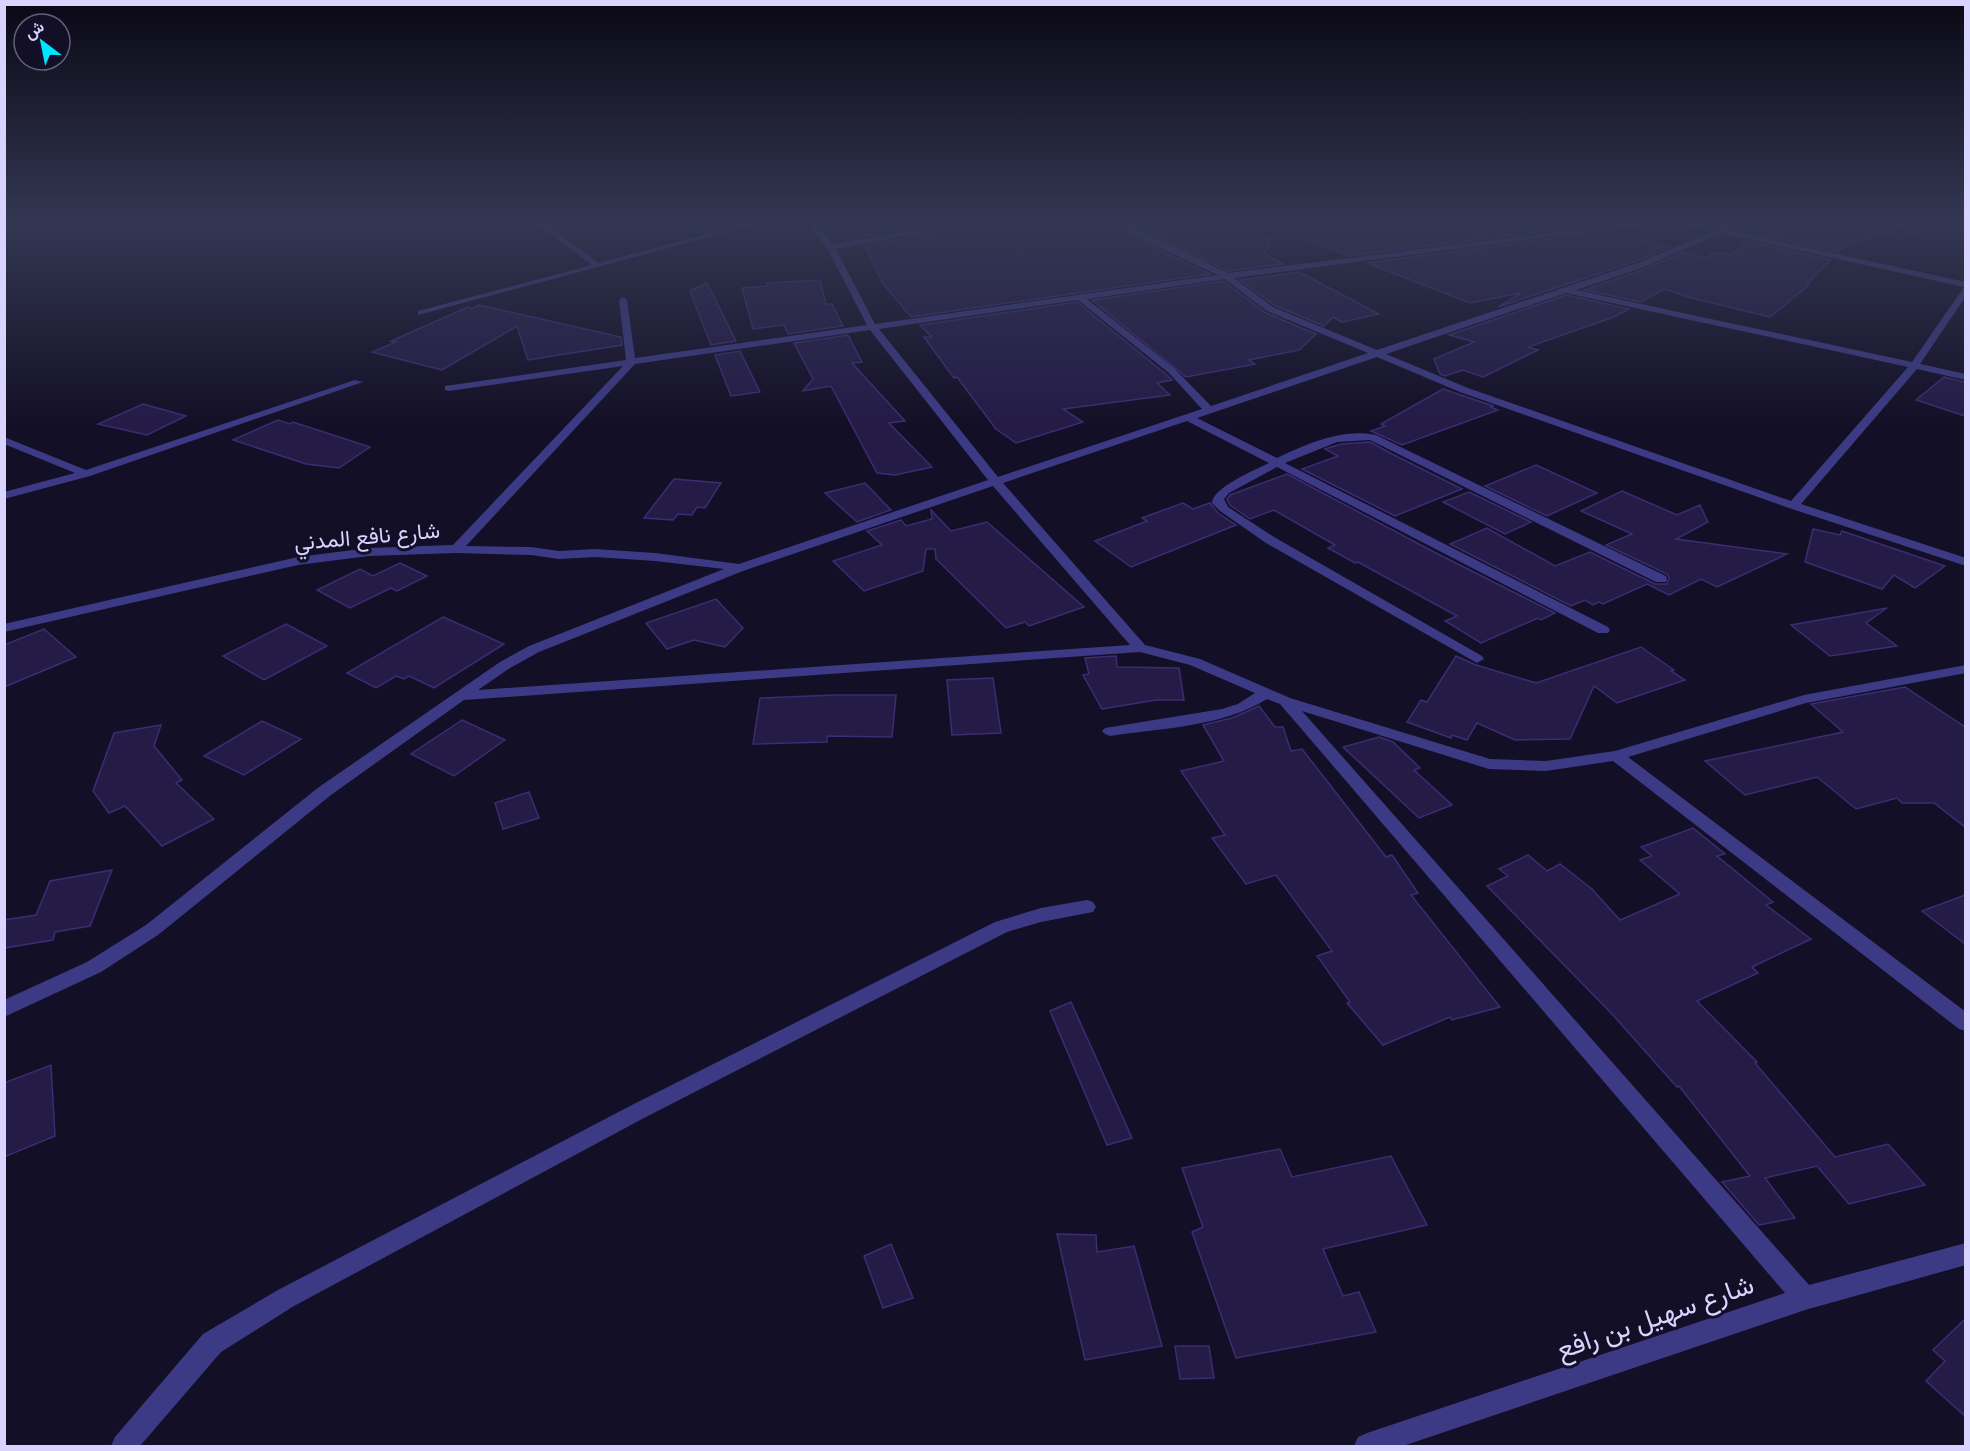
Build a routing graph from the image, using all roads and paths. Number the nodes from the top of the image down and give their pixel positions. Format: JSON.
{"nodes":[{"id":1,"x":1965,"y":289,"type":"edge"},
{"id":2,"x":508,"y":290,"type":"edge"},
{"id":3,"x":852,"y":290,"type":"edge"},
{"id":4,"x":1125,"y":290,"type":"edge"},
{"id":5,"x":1245,"y":290,"type":"edge"},
{"id":6,"x":1565,"y":290,"type":"joint"},
{"id":7,"x":1078,"y":296,"type":"junction"},
{"id":8,"x":623,"y":300,"type":"dead end"},
{"id":9,"x":421,"y":313,"type":"dead end"},
{"id":10,"x":871,"y":326,"type":"junction"},
{"id":11,"x":1379,"y":354,"type":"junction"},
{"id":12,"x":631,"y":363,"type":"junction"},
{"id":13,"x":1915,"y":365,"type":"junction"},
{"id":14,"x":1965,"y":377,"type":"edge"},
{"id":15,"x":358,"y":382,"type":"dead end"},
{"id":16,"x":449,"y":388,"type":"dead end"},
{"id":17,"x":1209,"y":410,"type":"junction"},
{"id":18,"x":1188,"y":417,"type":"junction"},
{"id":19,"x":4,"y":440,"type":"edge"},
{"id":20,"x":1277,"y":462,"type":"junction"},
{"id":21,"x":86,"y":474,"type":"junction"},
{"id":22,"x":994,"y":480,"type":"junction"},
{"id":23,"x":4,"y":496,"type":"edge"},
{"id":24,"x":1793,"y":506,"type":"junction"},
{"id":25,"x":456,"y":549,"type":"junction"},
{"id":26,"x":1965,"y":562,"type":"edge"},
{"id":27,"x":739,"y":568,"type":"junction"},
{"id":28,"x":1661,"y":579,"type":"dead end"},
{"id":29,"x":4,"y":628,"type":"edge"},
{"id":30,"x":1603,"y":630,"type":"dead end"},
{"id":31,"x":1140,"y":648,"type":"junction"},
{"id":32,"x":1478,"y":659,"type":"dead end"},
{"id":33,"x":1965,"y":669,"type":"edge"},
{"id":34,"x":1266,"y":693,"type":"junction"},
{"id":35,"x":461,"y":696,"type":"junction"},
{"id":36,"x":1285,"y":701,"type":"junction"},
{"id":37,"x":1110,"y":731,"type":"dead end"},
{"id":38,"x":1616,"y":756,"type":"junction"},
{"id":39,"x":1087,"y":907,"type":"dead end"},
{"id":40,"x":4,"y":1009,"type":"edge"},
{"id":41,"x":1965,"y":1023,"type":"edge"},
{"id":42,"x":1965,"y":1254,"type":"edge"},
{"id":43,"x":1805,"y":1298,"type":"junction"},
{"id":44,"x":124,"y":1446,"type":"edge"},
{"id":45,"x":1367,"y":1446,"type":"edge"}],
"edges":[{"from":1,"to":13,"type":"street"},
{"from":2,"to":9,"type":"street"},
{"from":3,"to":10,"type":"street"},
{"from":4,"to":7,"type":"street"},
{"from":5,"to":11,"type":"street"},
{"from":6,"to":11,"type":"street"},
{"from":6,"to":13,"type":"street"},
{"from":7,"to":10,"type":"street"},
{"from":7,"to":17,"type":"street"},
{"from":8,"to":12,"type":"street"},
{"from":10,"to":12,"type":"street"},
{"from":10,"to":22,"type":"street"},
{"from":11,"to":17,"type":"street"},
{"from":11,"to":24,"type":"street"},
{"from":12,"to":16,"type":"street"},
{"from":12,"to":25,"type":"street"},
{"from":13,"to":14,"type":"street"},
{"from":13,"to":24,"type":"street"},
{"from":15,"to":21,"type":"street"},
{"from":17,"to":18,"type":"street"},
{"from":18,"to":20,"type":"street"},
{"from":18,"to":22,"type":"street"},
{"from":19,"to":21,"type":"street"},
{"from":20,"to":28,"type":"street"},
{"from":20,"to":30,"type":"street"},
{"from":20,"to":32,"type":"street"},
{"from":21,"to":23,"type":"street"},
{"from":22,"to":27,"type":"street"},
{"from":22,"to":31,"type":"street"},
{"from":24,"to":26,"type":"street"},
{"from":25,"to":27,"type":"street","name":"شارع نافع المدني"},
{"from":25,"to":29,"type":"street","name":"شارع نافع المدني"},
{"from":27,"to":35,"type":"street"},
{"from":31,"to":34,"type":"street"},
{"from":31,"to":35,"type":"street"},
{"from":33,"to":38,"type":"street"},
{"from":34,"to":36,"type":"street"},
{"from":34,"to":37,"type":"street"},
{"from":35,"to":40,"type":"street"},
{"from":36,"to":38,"type":"street"},
{"from":36,"to":43,"type":"street"},
{"from":38,"to":41,"type":"street"},
{"from":39,"to":44,"type":"street"},
{"from":42,"to":43,"type":"street","name":"شارع سهيل بن رافع"},
{"from":43,"to":45,"type":"street","name":"شارع سهيل بن رافع"}]}
